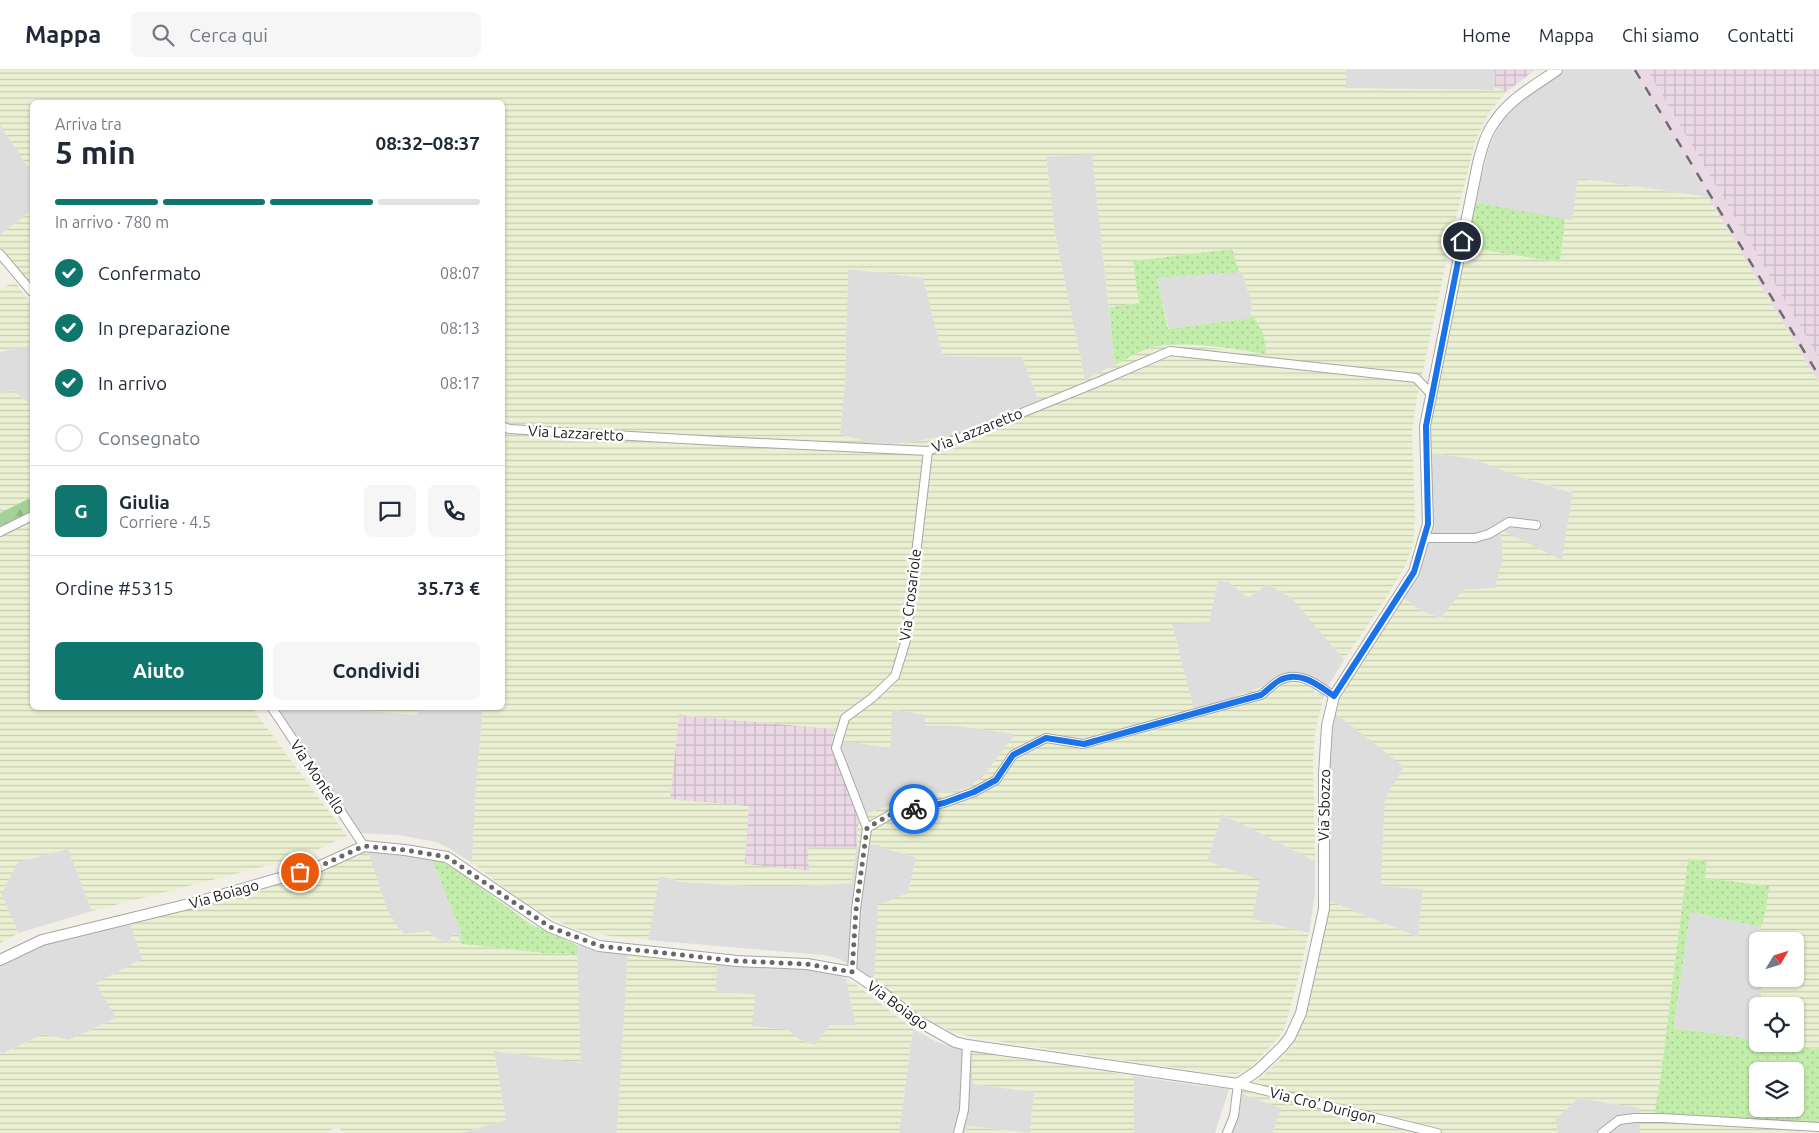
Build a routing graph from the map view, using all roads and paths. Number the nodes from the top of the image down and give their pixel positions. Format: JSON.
{"nodes":[{"id":1,"x":1557,"y":70,"type":"edge"},
{"id":2,"x":0,"y":254,"type":"edge"},
{"id":3,"x":30,"y":290,"type":"edge"},
{"id":4,"x":1432,"y":395,"type":"junction"},
{"id":5,"x":505,"y":427,"type":"edge"},
{"id":6,"x":928,"y":451,"type":"junction"},
{"id":7,"x":30,"y":517,"type":"edge"},
{"id":8,"x":1536,"y":525,"type":"dead end"},
{"id":9,"x":0,"y":532,"type":"edge"},
{"id":10,"x":1424,"y":538,"type":"junction"},
{"id":11,"x":1334,"y":696,"type":"junction"},
{"id":12,"x":273,"y":710,"type":"edge"},
{"id":13,"x":867,"y":828,"type":"junction"},
{"id":14,"x":364,"y":846,"type":"junction"},
{"id":15,"x":0,"y":960,"type":"edge"},
{"id":16,"x":852,"y":972,"type":"junction"},
{"id":17,"x":967,"y":1045,"type":"junction"},
{"id":18,"x":1238,"y":1084,"type":"junction"},
{"id":19,"x":1819,"y":1127,"type":"edge"},
{"id":20,"x":958,"y":1133,"type":"edge"},
{"id":21,"x":1227,"y":1133,"type":"edge"},
{"id":22,"x":1437,"y":1133,"type":"edge"},
{"id":23,"x":1602,"y":1133,"type":"edge"}],
"edges":[{"from":1,"to":4,"type":"street","name":"Via Sbozzo"},
{"from":2,"to":3,"type":"street"},
{"from":4,"to":6,"type":"street","name":"Via Lazzaretto"},
{"from":4,"to":10,"type":"street","name":"Via Sbozzo"},
{"from":5,"to":6,"type":"street","name":"Via Lazzaretto"},
{"from":6,"to":13,"type":"street","name":"Via Crosariole"},
{"from":7,"to":9,"type":"street"},
{"from":8,"to":10,"type":"street"},
{"from":10,"to":11,"type":"street","name":"Via Sbozzo"},
{"from":11,"to":13,"type":"street"},
{"from":11,"to":18,"type":"street","name":"Via Sbozzo"},
{"from":12,"to":14,"type":"street","name":"Via Montello"},
{"from":13,"to":16,"type":"street","name":"Via Crosariole"},
{"from":14,"to":15,"type":"street","name":"Via Boiago"},
{"from":14,"to":16,"type":"street","name":"Via Boiago"},
{"from":16,"to":17,"type":"street","name":"Via Boiago"},
{"from":17,"to":18,"type":"street","name":"Via Boiago"},
{"from":17,"to":20,"type":"street"},
{"from":18,"to":21,"type":"street"},
{"from":18,"to":22,"type":"street","name":"Via Cro' Durigon"},
{"from":19,"to":23,"type":"street"}]}
